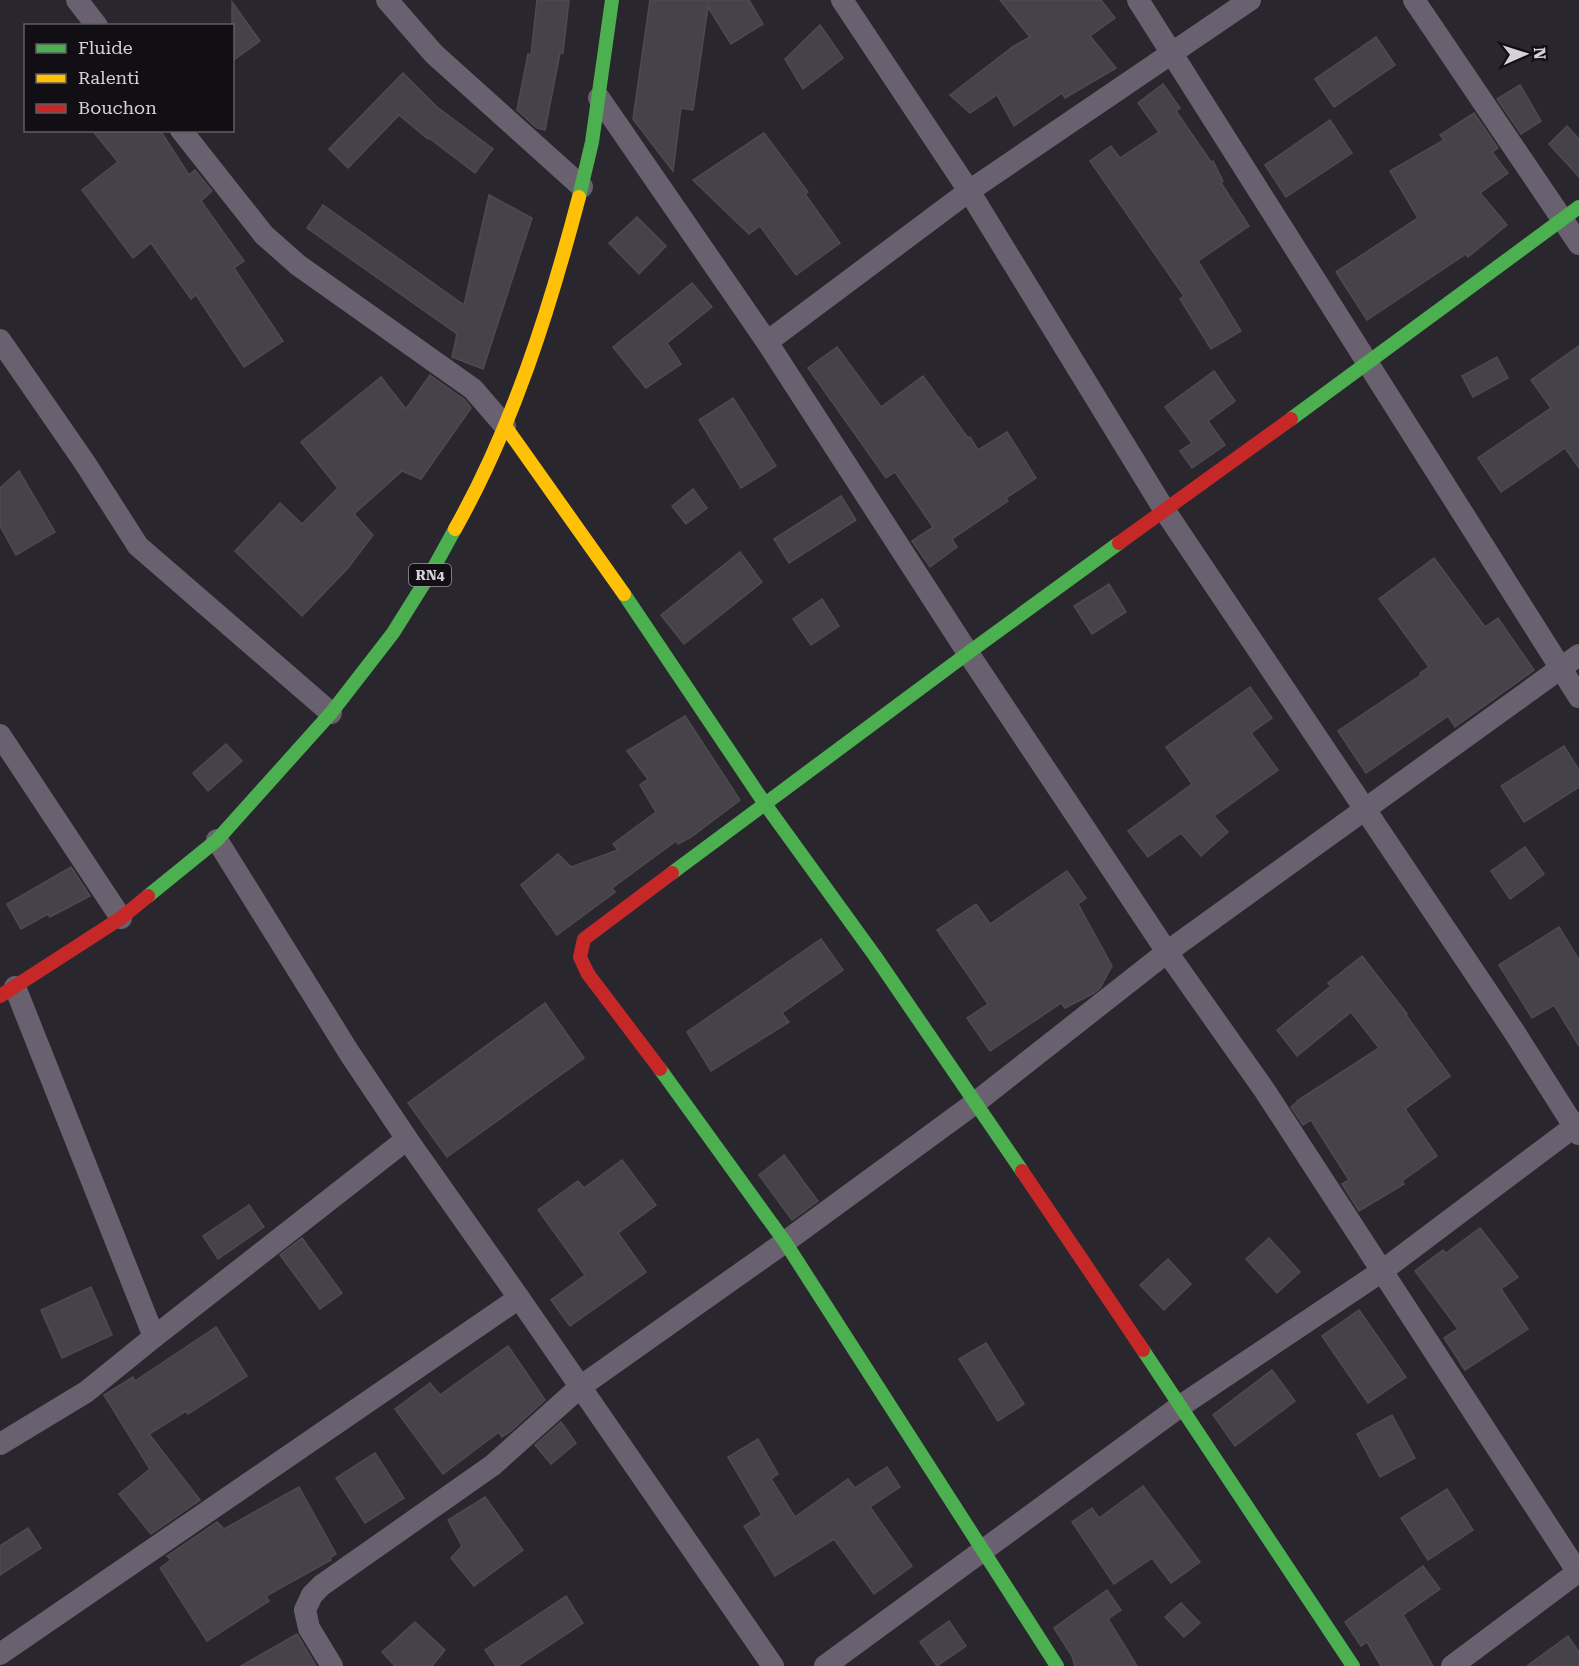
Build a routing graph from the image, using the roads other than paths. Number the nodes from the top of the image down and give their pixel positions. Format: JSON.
{"nodes":[{"id":1,"x":77,"y":0,"type":"edge"},
{"id":2,"x":387,"y":0,"type":"edge"},
{"id":3,"x":612,"y":0,"type":"edge"},
{"id":4,"x":842,"y":0,"type":"edge"},
{"id":5,"x":1138,"y":0,"type":"edge"},
{"id":6,"x":1250,"y":0,"type":"edge"},
{"id":7,"x":1414,"y":0,"type":"edge"},
{"id":8,"x":95,"y":24,"type":"edge"},
{"id":9,"x":1172,"y":53,"type":"junction"},
{"id":10,"x":599,"y":98,"type":"junction"},
{"id":11,"x":183,"y":132,"type":"edge"},
{"id":12,"x":582,"y":187,"type":"junction"},
{"id":13,"x":969,"y":191,"type":"junction"},
{"id":14,"x":1571,"y":213,"type":"edge"},
{"id":15,"x":1579,"y":244,"type":"edge"},
{"id":16,"x":0,"y":340,"type":"edge"},
{"id":17,"x":767,"y":342,"type":"junction"},
{"id":18,"x":1368,"y":363,"type":"junction"},
{"id":19,"x":506,"y":426,"type":"junction"},
{"id":20,"x":1165,"y":511,"type":"junction"},
{"id":21,"x":968,"y":653,"type":"junction"},
{"id":22,"x":1579,"y":655,"type":"edge"},
{"id":23,"x":1560,"y":669,"type":"junction"},
{"id":24,"x":1579,"y":697,"type":"edge"},
{"id":25,"x":331,"y":713,"type":"junction"},
{"id":26,"x":0,"y":735,"type":"edge"},
{"id":27,"x":765,"y":804,"type":"junction"},
{"id":28,"x":1366,"y":810,"type":"junction"},
{"id":29,"x":217,"y":840,"type":"junction"},
{"id":30,"x":121,"y":918,"type":"junction"},
{"id":31,"x":1167,"y":952,"type":"junction"},
{"id":32,"x":8,"y":992,"type":"edge"},
{"id":33,"x":975,"y":1103,"type":"junction"},
{"id":34,"x":1578,"y":1128,"type":"edge"},
{"id":35,"x":407,"y":1139,"type":"junction"},
{"id":36,"x":785,"y":1242,"type":"junction"},
{"id":37,"x":1382,"y":1271,"type":"junction"},
{"id":38,"x":519,"y":1298,"type":"junction"},
{"id":39,"x":154,"y":1337,"type":"junction"},
{"id":40,"x":580,"y":1387,"type":"junction"},
{"id":41,"x":1179,"y":1407,"type":"junction"},
{"id":42,"x":0,"y":1444,"type":"edge"},
{"id":43,"x":982,"y":1550,"type":"junction"},
{"id":44,"x":1578,"y":1572,"type":"edge"},
{"id":45,"x":0,"y":1654,"type":"edge"},
{"id":46,"x":332,"y":1666,"type":"edge"},
{"id":47,"x":773,"y":1666,"type":"edge"},
{"id":48,"x":825,"y":1666,"type":"edge"},
{"id":49,"x":1057,"y":1666,"type":"edge"},
{"id":50,"x":1353,"y":1666,"type":"edge"},
{"id":51,"x":1452,"y":1666,"type":"edge"}],
"edges":[{"from":1,"to":8,"type":"street"},
{"from":2,"to":12,"type":"street"},
{"from":3,"to":10,"type":"main road","number":"RN4"},
{"from":4,"to":13,"type":"street"},
{"from":5,"to":9,"type":"street"},
{"from":6,"to":9,"type":"street"},
{"from":7,"to":14,"type":"street"},
{"from":9,"to":13,"type":"street"},
{"from":9,"to":18,"type":"street"},
{"from":10,"to":12,"type":"main road","number":"RN4"},
{"from":10,"to":17,"type":"street"},
{"from":11,"to":19,"type":"street"},
{"from":12,"to":19,"type":"main road","number":"RN4"},
{"from":13,"to":17,"type":"street"},
{"from":13,"to":20,"type":"street"},
{"from":14,"to":15,"type":"street"},
{"from":14,"to":18,"type":"main road"},
{"from":16,"to":25,"type":"street"},
{"from":17,"to":21,"type":"street"},
{"from":18,"to":20,"type":"main road"},
{"from":18,"to":23,"type":"street"},
{"from":19,"to":25,"type":"main road","number":"RN4"},
{"from":19,"to":27,"type":"main road"},
{"from":20,"to":21,"type":"main road"},
{"from":20,"to":28,"type":"street"},
{"from":21,"to":27,"type":"main road"},
{"from":21,"to":31,"type":"street"},
{"from":22,"to":23,"type":"street"},
{"from":23,"to":24,"type":"street"},
{"from":23,"to":28,"type":"street"},
{"from":25,"to":29,"type":"main road","number":"RN4"},
{"from":26,"to":30,"type":"street"},
{"from":27,"to":33,"type":"main road"},
{"from":27,"to":36,"type":"main road"},
{"from":28,"to":31,"type":"street"},
{"from":28,"to":34,"type":"street"},
{"from":29,"to":30,"type":"main road","number":"RN4"},
{"from":29,"to":35,"type":"street"},
{"from":30,"to":32,"type":"main road","number":"RN4"},
{"from":31,"to":33,"type":"street"},
{"from":31,"to":37,"type":"street"},
{"from":32,"to":39,"type":"street"},
{"from":33,"to":36,"type":"street"},
{"from":33,"to":41,"type":"main road"},
{"from":34,"to":37,"type":"street"},
{"from":35,"to":38,"type":"street"},
{"from":35,"to":39,"type":"street"},
{"from":36,"to":40,"type":"street"},
{"from":36,"to":43,"type":"main road"},
{"from":37,"to":41,"type":"street"},
{"from":37,"to":44,"type":"street"},
{"from":38,"to":40,"type":"street"},
{"from":38,"to":45,"type":"street"},
{"from":39,"to":42,"type":"street"},
{"from":40,"to":46,"type":"street"},
{"from":40,"to":47,"type":"street"},
{"from":41,"to":43,"type":"street"},
{"from":41,"to":50,"type":"main road"},
{"from":43,"to":48,"type":"street"},
{"from":43,"to":49,"type":"main road"},
{"from":44,"to":51,"type":"street"}]}
